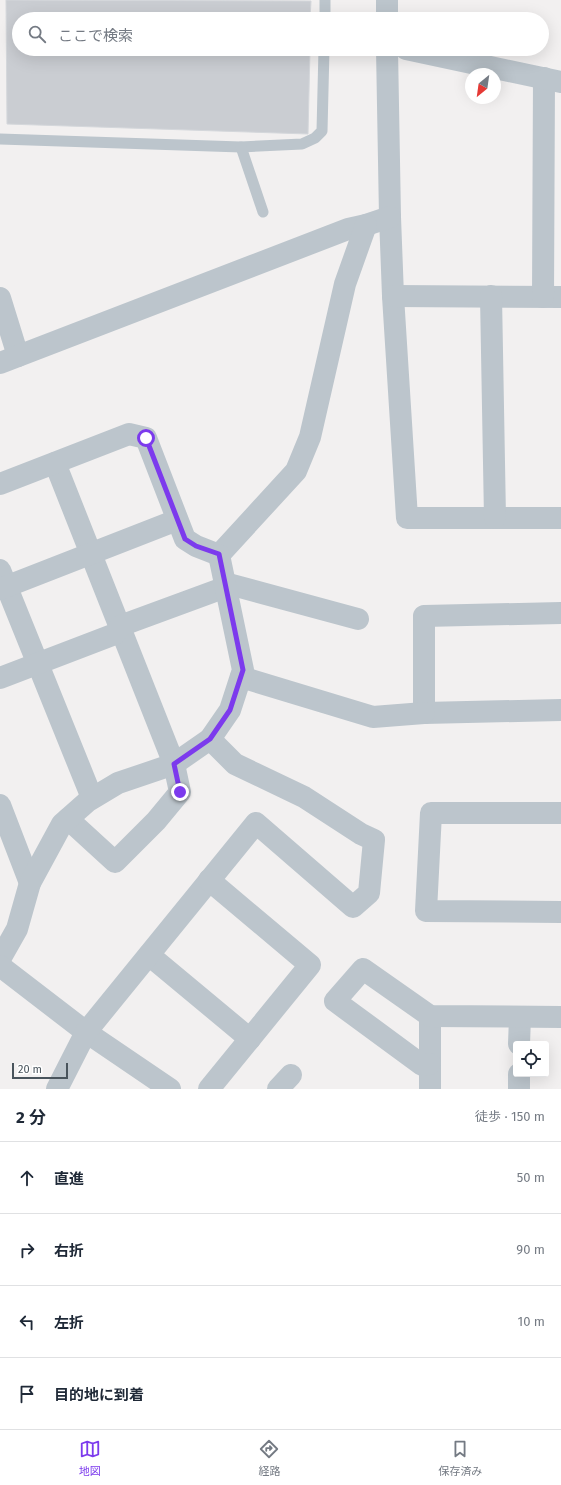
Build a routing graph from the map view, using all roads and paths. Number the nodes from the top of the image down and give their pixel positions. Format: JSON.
{"nodes":[{"id":1,"x":325,"y":0,"type":"edge"},
{"id":2,"x":386,"y":0,"type":"edge"},
{"id":3,"x":325,"y":12,"type":"edge"},
{"id":4,"x":387,"y":12,"type":"edge"},
{"id":5,"x":324,"y":56,"type":"edge"},
{"id":6,"x":387,"y":56,"type":"edge"},
{"id":7,"x":439,"y":56,"type":"edge"},
{"id":8,"x":553,"y":80,"type":"edge"},
{"id":9,"x":0,"y":139,"type":"edge"},
{"id":10,"x":241,"y":147,"type":"junction"},
{"id":11,"x":263,"y":212,"type":"dead end"},
{"id":12,"x":390,"y":216,"type":"junction"},
{"id":13,"x":366,"y":225,"type":"junction"},
{"id":14,"x":393,"y":296,"type":"junction"},
{"id":15,"x":491,"y":296,"type":"junction"},
{"id":16,"x":552,"y":297,"type":"edge"},
{"id":17,"x":0,"y":298,"type":"edge"},
{"id":18,"x":9,"y":359,"type":"edge"},
{"id":19,"x":55,"y":463,"type":"junction"},
{"id":20,"x":0,"y":484,"type":"edge"},
{"id":21,"x":495,"y":518,"type":"junction"},
{"id":22,"x":561,"y":518,"type":"edge"},
{"id":23,"x":177,"y":520,"type":"junction"},
{"id":24,"x":91,"y":554,"type":"junction"},
{"id":25,"x":219,"y":554,"type":"junction"},
{"id":26,"x":2,"y":582,"type":"edge"},
{"id":27,"x":225,"y":585,"type":"junction"},
{"id":28,"x":561,"y":613,"type":"edge"},
{"id":29,"x":358,"y":619,"type":"dead end"},
{"id":30,"x":120,"y":626,"type":"junction"},
{"id":31,"x":38,"y":663,"type":"junction"},
{"id":32,"x":241,"y":676,"type":"junction"},
{"id":33,"x":0,"y":678,"type":"edge"},
{"id":34,"x":561,"y":710,"type":"edge"},
{"id":35,"x":424,"y":713,"type":"junction"},
{"id":36,"x":210,"y":739,"type":"junction"},
{"id":37,"x":174,"y":764,"type":"junction"},
{"id":38,"x":92,"y":798,"type":"junction"},
{"id":39,"x":0,"y":805,"type":"edge"},
{"id":40,"x":561,"y":813,"type":"edge"},
{"id":41,"x":68,"y":819,"type":"junction"},
{"id":42,"x":209,"y":880,"type":"junction"},
{"id":43,"x":30,"y":883,"type":"junction"},
{"id":44,"x":561,"y":912,"type":"edge"},
{"id":45,"x":149,"y":955,"type":"junction"},
{"id":46,"x":0,"y":959,"type":"edge"},
{"id":47,"x":0,"y":966,"type":"edge"},
{"id":48,"x":430,"y":1016,"type":"junction"},
{"id":49,"x":520,"y":1017,"type":"junction"},
{"id":50,"x":561,"y":1017,"type":"edge"},
{"id":51,"x":86,"y":1032,"type":"junction"},
{"id":52,"x":250,"y":1039,"type":"junction"},
{"id":53,"x":519,"y":1041,"type":"edge"},
{"id":54,"x":430,"y":1064,"type":"junction"},
{"id":55,"x":519,"y":1077,"type":"edge"},
{"id":56,"x":157,"y":1085,"type":"edge"},
{"id":57,"x":57,"y":1089,"type":"edge"},
{"id":58,"x":209,"y":1089,"type":"edge"},
{"id":59,"x":430,"y":1089,"type":"edge"},
{"id":60,"x":519,"y":1089,"type":"edge"}],
"edges":[{"from":1,"to":3,"type":"lane"},
{"from":2,"to":4,"type":"street"},
{"from":5,"to":10,"type":"lane"},
{"from":6,"to":12,"type":"street"},
{"from":7,"to":8,"type":"street"},
{"from":8,"to":16,"type":"street"},
{"from":9,"to":10,"type":"lane"},
{"from":10,"to":11,"type":"lane"},
{"from":12,"to":13,"type":"street"},
{"from":12,"to":14,"type":"street"},
{"from":13,"to":18,"type":"street"},
{"from":13,"to":25,"type":"street"},
{"from":14,"to":15,"type":"street"},
{"from":14,"to":21,"type":"street"},
{"from":15,"to":16,"type":"street"},
{"from":15,"to":21,"type":"street"},
{"from":17,"to":18,"type":"street"},
{"from":19,"to":20,"type":"street"},
{"from":19,"to":23,"type":"street"},
{"from":19,"to":24,"type":"street"},
{"from":21,"to":22,"type":"street"},
{"from":23,"to":24,"type":"street"},
{"from":23,"to":25,"type":"street"},
{"from":24,"to":26,"type":"street"},
{"from":24,"to":30,"type":"street"},
{"from":25,"to":27,"type":"street"},
{"from":26,"to":31,"type":"street"},
{"from":27,"to":29,"type":"street"},
{"from":27,"to":30,"type":"street"},
{"from":27,"to":32,"type":"street"},
{"from":28,"to":35,"type":"street"},
{"from":30,"to":31,"type":"street"},
{"from":30,"to":37,"type":"street"},
{"from":31,"to":33,"type":"street"},
{"from":31,"to":38,"type":"street"},
{"from":32,"to":35,"type":"street"},
{"from":32,"to":36,"type":"street"},
{"from":34,"to":35,"type":"street"},
{"from":36,"to":37,"type":"street"},
{"from":36,"to":42,"type":"street"},
{"from":37,"to":38,"type":"street"},
{"from":37,"to":41,"type":"street"},
{"from":38,"to":41,"type":"street"},
{"from":39,"to":43,"type":"street"},
{"from":40,"to":44,"type":"street"},
{"from":41,"to":43,"type":"street"},
{"from":42,"to":45,"type":"street"},
{"from":42,"to":52,"type":"street"},
{"from":43,"to":46,"type":"street"},
{"from":45,"to":51,"type":"street"},
{"from":45,"to":52,"type":"street"},
{"from":47,"to":51,"type":"street"},
{"from":48,"to":49,"type":"street"},
{"from":48,"to":54,"type":"street"},
{"from":48,"to":54,"type":"street"},
{"from":49,"to":50,"type":"street"},
{"from":49,"to":53,"type":"street"},
{"from":51,"to":56,"type":"street"},
{"from":51,"to":57,"type":"street"},
{"from":52,"to":58,"type":"street"},
{"from":54,"to":59,"type":"street"},
{"from":55,"to":60,"type":"street"}]}
